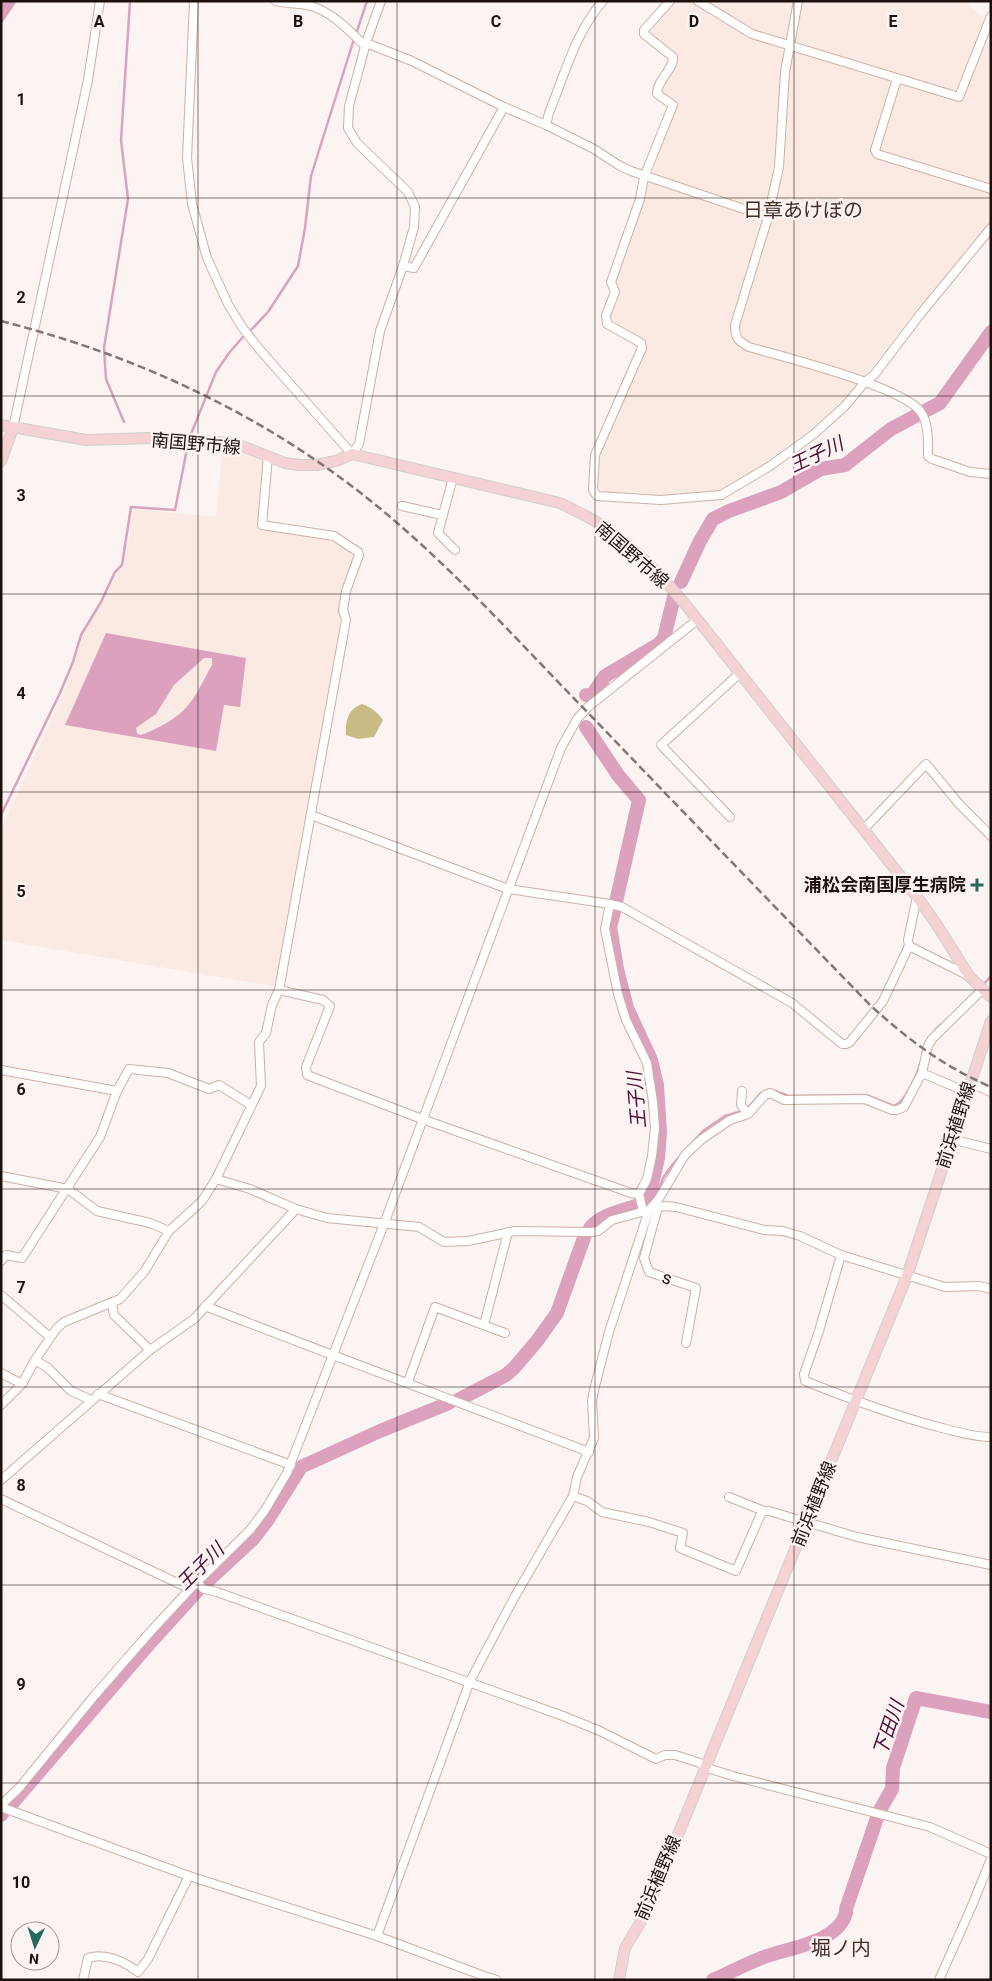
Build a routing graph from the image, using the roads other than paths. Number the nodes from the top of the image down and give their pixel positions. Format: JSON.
{"nodes":[{"id":1,"x":100,"y":1,"type":"edge"},
{"id":2,"x":194,"y":1,"type":"edge"},
{"id":3,"x":276,"y":1,"type":"edge"},
{"id":4,"x":381,"y":1,"type":"edge"},
{"id":5,"x":603,"y":1,"type":"edge"},
{"id":6,"x":670,"y":1,"type":"edge"},
{"id":7,"x":698,"y":1,"type":"edge"},
{"id":8,"x":798,"y":1,"type":"edge"},
{"id":9,"x":991,"y":16,"type":"edge"},
{"id":10,"x":987,"y":35,"type":"edge"},
{"id":11,"x":365,"y":44,"type":"junction"},
{"id":12,"x":790,"y":46,"type":"junction"},
{"id":13,"x":897,"y":78,"type":"junction"},
{"id":14,"x":504,"y":107,"type":"junction"},
{"id":15,"x":546,"y":125,"type":"junction"},
{"id":16,"x":644,"y":177,"type":"junction"},
{"id":17,"x":991,"y":189,"type":"edge"},
{"id":18,"x":768,"y":217,"type":"junction"},
{"id":19,"x":991,"y":228,"type":"edge"},
{"id":20,"x":403,"y":266,"type":"junction"},
{"id":21,"x":865,"y":382,"type":"junction"},
{"id":22,"x":5,"y":426,"type":"edge"},
{"id":23,"x":352,"y":454,"type":"junction"},
{"id":24,"x":268,"y":456,"type":"junction"},
{"id":25,"x":1,"y":461,"type":"edge"},
{"id":26,"x":991,"y":474,"type":"edge"},
{"id":27,"x":453,"y":478,"type":"junction"},
{"id":28,"x":402,"y":506,"type":"dead end"},
{"id":29,"x":443,"y":515,"type":"junction"},
{"id":30,"x":455,"y":550,"type":"dead end"},
{"id":31,"x":697,"y":620,"type":"junction"},
{"id":32,"x":739,"y":674,"type":"junction"},
{"id":33,"x":311,"y":815,"type":"junction"},
{"id":34,"x":730,"y":817,"type":"dead end"},
{"id":35,"x":864,"y":829,"type":"junction"},
{"id":36,"x":991,"y":836,"type":"edge"},
{"id":37,"x":508,"y":889,"type":"junction"},
{"id":38,"x":917,"y":897,"type":"junction"},
{"id":39,"x":610,"y":904,"type":"junction"},
{"id":40,"x":909,"y":946,"type":"junction"},
{"id":41,"x":969,"y":976,"type":"junction"},
{"id":42,"x":279,"y":990,"type":"junction"},
{"id":43,"x":983,"y":990,"type":"junction"},
{"id":44,"x":991,"y":997,"type":"edge"},
{"id":45,"x":991,"y":1021,"type":"edge"},
{"id":46,"x":1,"y":1070,"type":"edge"},
{"id":47,"x":922,"y":1073,"type":"junction"},
{"id":48,"x":968,"y":1088,"type":"junction"},
{"id":49,"x":118,"y":1091,"type":"junction"},
{"id":50,"x":742,"y":1091,"type":"dead end"},
{"id":51,"x":991,"y":1092,"type":"edge"},
{"id":52,"x":251,"y":1105,"type":"junction"},
{"id":53,"x":748,"y":1114,"type":"junction"},
{"id":54,"x":422,"y":1119,"type":"junction"},
{"id":55,"x":951,"y":1139,"type":"junction"},
{"id":56,"x":991,"y":1149,"type":"edge"},
{"id":57,"x":1,"y":1176,"type":"edge"},
{"id":58,"x":216,"y":1179,"type":"junction"},
{"id":59,"x":68,"y":1190,"type":"junction"},
{"id":60,"x":639,"y":1194,"type":"junction"},
{"id":61,"x":658,"y":1207,"type":"junction"},
{"id":62,"x":296,"y":1209,"type":"junction"},
{"id":63,"x":646,"y":1211,"type":"junction"},
{"id":64,"x":384,"y":1224,"type":"junction"},
{"id":65,"x":169,"y":1231,"type":"junction"},
{"id":66,"x":508,"y":1232,"type":"junction"},
{"id":67,"x":841,"y":1255,"type":"junction"},
{"id":68,"x":1,"y":1261,"type":"edge"},
{"id":69,"x":907,"y":1276,"type":"junction"},
{"id":70,"x":991,"y":1289,"type":"edge"},
{"id":71,"x":1,"y":1295,"type":"edge"},
{"id":72,"x":112,"y":1304,"type":"junction"},
{"id":73,"x":205,"y":1306,"type":"junction"},
{"id":74,"x":484,"y":1325,"type":"junction"},
{"id":75,"x":505,"y":1333,"type":"dead end"},
{"id":76,"x":50,"y":1337,"type":"junction"},
{"id":77,"x":686,"y":1343,"type":"dead end"},
{"id":78,"x":150,"y":1350,"type":"junction"},
{"id":79,"x":332,"y":1356,"type":"junction"},
{"id":80,"x":35,"y":1360,"type":"junction"},
{"id":81,"x":1,"y":1373,"type":"edge"},
{"id":82,"x":408,"y":1382,"type":"junction"},
{"id":83,"x":22,"y":1384,"type":"junction"},
{"id":84,"x":94,"y":1397,"type":"junction"},
{"id":85,"x":856,"y":1402,"type":"junction"},
{"id":86,"x":1,"y":1405,"type":"edge"},
{"id":87,"x":991,"y":1436,"type":"edge"},
{"id":88,"x":588,"y":1452,"type":"junction"},
{"id":89,"x":290,"y":1465,"type":"junction"},
{"id":90,"x":1,"y":1480,"type":"edge"},
{"id":91,"x":573,"y":1496,"type":"junction"},
{"id":92,"x":729,"y":1497,"type":"dead end"},
{"id":93,"x":1,"y":1499,"type":"edge"},
{"id":94,"x":764,"y":1511,"type":"junction"},
{"id":95,"x":806,"y":1522,"type":"junction"},
{"id":96,"x":991,"y":1565,"type":"edge"},
{"id":97,"x":201,"y":1586,"type":"junction"},
{"id":98,"x":190,"y":1589,"type":"junction"},
{"id":99,"x":470,"y":1682,"type":"junction"},
{"id":100,"x":704,"y":1767,"type":"junction"},
{"id":101,"x":1,"y":1806,"type":"edge"},
{"id":102,"x":991,"y":1854,"type":"edge"},
{"id":103,"x":991,"y":1859,"type":"edge"},
{"id":104,"x":189,"y":1876,"type":"junction"},
{"id":105,"x":377,"y":1936,"type":"junction"},
{"id":106,"x":83,"y":1980,"type":"edge"},
{"id":107,"x":497,"y":1980,"type":"edge"},
{"id":108,"x":619,"y":1980,"type":"edge"},
{"id":109,"x":939,"y":1980,"type":"edge"}],
"edges":[{"from":1,"to":22,"type":"street"},
{"from":2,"to":23,"type":"street"},
{"from":3,"to":11,"type":"street"},
{"from":4,"to":11,"type":"street"},
{"from":5,"to":15,"type":"street"},
{"from":6,"to":16,"type":"street"},
{"from":7,"to":12,"type":"street"},
{"from":8,"to":12,"type":"street"},
{"from":9,"to":10,"type":"street"},
{"from":10,"to":13,"type":"street"},
{"from":11,"to":14,"type":"street"},
{"from":11,"to":20,"type":"street"},
{"from":12,"to":13,"type":"street"},
{"from":12,"to":18,"type":"street"},
{"from":13,"to":17,"type":"street"},
{"from":14,"to":15,"type":"street"},
{"from":14,"to":20,"type":"street"},
{"from":15,"to":16,"type":"street"},
{"from":16,"to":18,"type":"street"},
{"from":16,"to":21,"type":"street"},
{"from":18,"to":21,"type":"street"},
{"from":19,"to":21,"type":"street"},
{"from":20,"to":23,"type":"street"},
{"from":21,"to":26,"type":"street"},
{"from":22,"to":24,"type":"main road","name":"南国野市線"},
{"from":22,"to":25,"type":"main road"},
{"from":23,"to":24,"type":"main road","name":"南国野市線"},
{"from":23,"to":27,"type":"main road","name":"南国野市線"},
{"from":24,"to":33,"type":"street"},
{"from":27,"to":29,"type":"street"},
{"from":27,"to":31,"type":"main road","name":"南国野市線"},
{"from":28,"to":29,"type":"street"},
{"from":29,"to":30,"type":"street"},
{"from":31,"to":32,"type":"main road","name":"南国野市線"},
{"from":31,"to":37,"type":"street"},
{"from":32,"to":34,"type":"street"},
{"from":32,"to":35,"type":"main road","name":"南国野市線"},
{"from":33,"to":37,"type":"street"},
{"from":33,"to":42,"type":"street"},
{"from":35,"to":36,"type":"street"},
{"from":35,"to":38,"type":"main road","name":"南国野市線"},
{"from":37,"to":39,"type":"street"},
{"from":37,"to":54,"type":"street"},
{"from":38,"to":40,"type":"street"},
{"from":38,"to":41,"type":"main road","name":"南国野市線"},
{"from":39,"to":40,"type":"street"},
{"from":39,"to":60,"type":"street"},
{"from":40,"to":41,"type":"street"},
{"from":41,"to":43,"type":"main road","name":"南国野市線"},
{"from":42,"to":52,"type":"street"},
{"from":42,"to":54,"type":"street"},
{"from":43,"to":44,"type":"main road","name":"南国野市線"},
{"from":43,"to":47,"type":"street"},
{"from":45,"to":48,"type":"main road","name":"前浜植野線"},
{"from":46,"to":49,"type":"street"},
{"from":47,"to":48,"type":"street"},
{"from":47,"to":53,"type":"street"},
{"from":48,"to":51,"type":"street"},
{"from":48,"to":55,"type":"main road","name":"前浜植野線"},
{"from":49,"to":52,"type":"street"},
{"from":49,"to":59,"type":"street"},
{"from":50,"to":53,"type":"street"},
{"from":52,"to":58,"type":"street"},
{"from":53,"to":63,"type":"street"},
{"from":54,"to":60,"type":"street"},
{"from":54,"to":64,"type":"street"},
{"from":55,"to":56,"type":"street"},
{"from":55,"to":69,"type":"main road","name":"前浜植野線"},
{"from":57,"to":59,"type":"street"},
{"from":58,"to":62,"type":"street"},
{"from":58,"to":65,"type":"street"},
{"from":59,"to":65,"type":"street"},
{"from":59,"to":68,"type":"street"},
{"from":60,"to":63,"type":"street"},
{"from":61,"to":63,"type":"street"},
{"from":61,"to":67,"type":"street"},
{"from":61,"to":77,"type":"street","name":"s"},
{"from":62,"to":64,"type":"street"},
{"from":62,"to":73,"type":"street"},
{"from":63,"to":66,"type":"street"},
{"from":63,"to":88,"type":"street"},
{"from":64,"to":66,"type":"street"},
{"from":64,"to":79,"type":"street"},
{"from":65,"to":72,"type":"street"},
{"from":66,"to":74,"type":"street"},
{"from":67,"to":69,"type":"street"},
{"from":67,"to":85,"type":"street"},
{"from":69,"to":70,"type":"street"},
{"from":69,"to":85,"type":"main road","name":"前浜植野線"},
{"from":71,"to":76,"type":"street"},
{"from":72,"to":76,"type":"street"},
{"from":72,"to":78,"type":"street"},
{"from":73,"to":78,"type":"street"},
{"from":73,"to":79,"type":"street"},
{"from":74,"to":75,"type":"street"},
{"from":74,"to":82,"type":"street"},
{"from":76,"to":80,"type":"street"},
{"from":78,"to":84,"type":"street"},
{"from":79,"to":82,"type":"street"},
{"from":79,"to":89,"type":"street"},
{"from":80,"to":83,"type":"street"},
{"from":80,"to":84,"type":"street"},
{"from":81,"to":83,"type":"street"},
{"from":82,"to":88,"type":"street"},
{"from":83,"to":86,"type":"street"},
{"from":84,"to":89,"type":"street"},
{"from":84,"to":90,"type":"street"},
{"from":85,"to":87,"type":"street"},
{"from":85,"to":95,"type":"main road","name":"前浜植野線"},
{"from":88,"to":91,"type":"street"},
{"from":89,"to":97,"type":"street"},
{"from":91,"to":94,"type":"street"},
{"from":91,"to":99,"type":"street"},
{"from":92,"to":94,"type":"street"},
{"from":93,"to":98,"type":"street"},
{"from":94,"to":95,"type":"street"},
{"from":95,"to":96,"type":"street"},
{"from":95,"to":100,"type":"main road","name":"前浜植野線"},
{"from":97,"to":98,"type":"street"},
{"from":97,"to":99,"type":"street"},
{"from":98,"to":101,"type":"street"},
{"from":99,"to":100,"type":"street"},
{"from":99,"to":105,"type":"street"},
{"from":100,"to":102,"type":"street"},
{"from":100,"to":108,"type":"main road","name":"前浜植野線"},
{"from":101,"to":104,"type":"street"},
{"from":103,"to":109,"type":"street"},
{"from":104,"to":105,"type":"street"},
{"from":104,"to":106,"type":"street"},
{"from":105,"to":107,"type":"street"}]}
